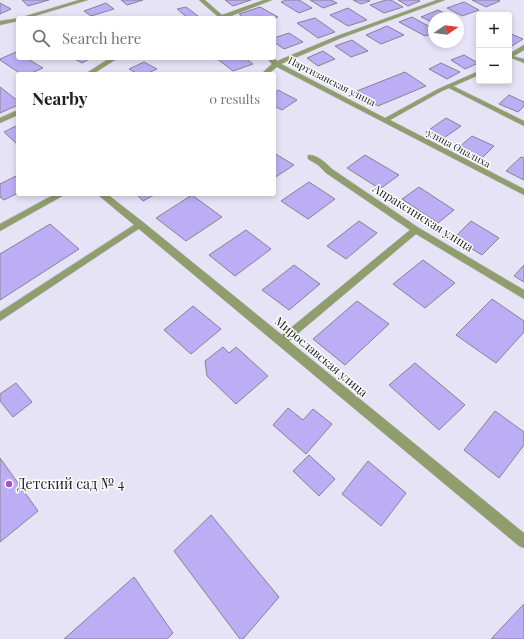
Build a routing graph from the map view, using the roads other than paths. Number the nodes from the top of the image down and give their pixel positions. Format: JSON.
{"nodes":[{"id":1,"x":85,"y":0,"type":"edge"},
{"id":2,"x":202,"y":0,"type":"edge"},
{"id":3,"x":269,"y":0,"type":"edge"},
{"id":4,"x":442,"y":0,"type":"edge"},
{"id":5,"x":29,"y":16,"type":"edge"},
{"id":6,"x":219,"y":16,"type":"edge"},
{"id":7,"x":226,"y":16,"type":"edge"},
{"id":8,"x":16,"y":19,"type":"edge"},
{"id":9,"x":0,"y":23,"type":"edge"},
{"id":10,"x":524,"y":47,"type":"edge"},
{"id":11,"x":512,"y":55,"type":"edge"},
{"id":12,"x":512,"y":57,"type":"edge"},
{"id":13,"x":112,"y":60,"type":"edge"},
{"id":14,"x":272,"y":60,"type":"edge"},
{"id":15,"x":524,"y":61,"type":"edge"},
{"id":16,"x":276,"y":64,"type":"junction"},
{"id":17,"x":91,"y":72,"type":"edge"},
{"id":18,"x":266,"y":72,"type":"edge"},
{"id":19,"x":476,"y":74,"type":"edge"},
{"id":20,"x":449,"y":86,"type":"junction"},
{"id":21,"x":16,"y":113,"type":"edge"},
{"id":22,"x":386,"y":120,"type":"junction"},
{"id":23,"x":0,"y":121,"type":"edge"},
{"id":24,"x":524,"y":124,"type":"edge"},
{"id":25,"x":311,"y":157,"type":"dead end"},
{"id":26,"x":524,"y":192,"type":"edge"},
{"id":27,"x":58,"y":196,"type":"edge"},
{"id":28,"x":104,"y":196,"type":"edge"},
{"id":29,"x":140,"y":224,"type":"junction"},
{"id":30,"x":0,"y":228,"type":"edge"},
{"id":31,"x":416,"y":230,"type":"junction"},
{"id":32,"x":524,"y":295,"type":"edge"},
{"id":33,"x":0,"y":317,"type":"edge"},
{"id":34,"x":282,"y":341,"type":"junction"},
{"id":35,"x":524,"y":541,"type":"edge"}],
"edges":[{"from":1,"to":5,"type":"street"},
{"from":2,"to":6,"type":"street"},
{"from":3,"to":7,"type":"street"},
{"from":4,"to":16,"type":"street"},
{"from":8,"to":9,"type":"street"},
{"from":10,"to":11,"type":"street"},
{"from":12,"to":15,"type":"street"},
{"from":13,"to":17,"type":"street"},
{"from":14,"to":16,"type":"street","name":"Партизанская улица"},
{"from":16,"to":18,"type":"street"},
{"from":16,"to":22,"type":"street","name":"Партизанская улица"},
{"from":19,"to":20,"type":"street"},
{"from":20,"to":22,"type":"street"},
{"from":20,"to":24,"type":"street"},
{"from":21,"to":23,"type":"street"},
{"from":22,"to":26,"type":"street","name":"улица Опалиха"},
{"from":25,"to":31,"type":"street","name":"Апраксинская улица"},
{"from":27,"to":30,"type":"street"},
{"from":28,"to":29,"type":"street","name":"Мирославская улица"},
{"from":29,"to":33,"type":"street"},
{"from":29,"to":34,"type":"street","name":"Мирославская улица"},
{"from":31,"to":32,"type":"street","name":"Апраксинская улица"},
{"from":31,"to":34,"type":"street"},
{"from":34,"to":35,"type":"street","name":"Мирославская улица"}]}
